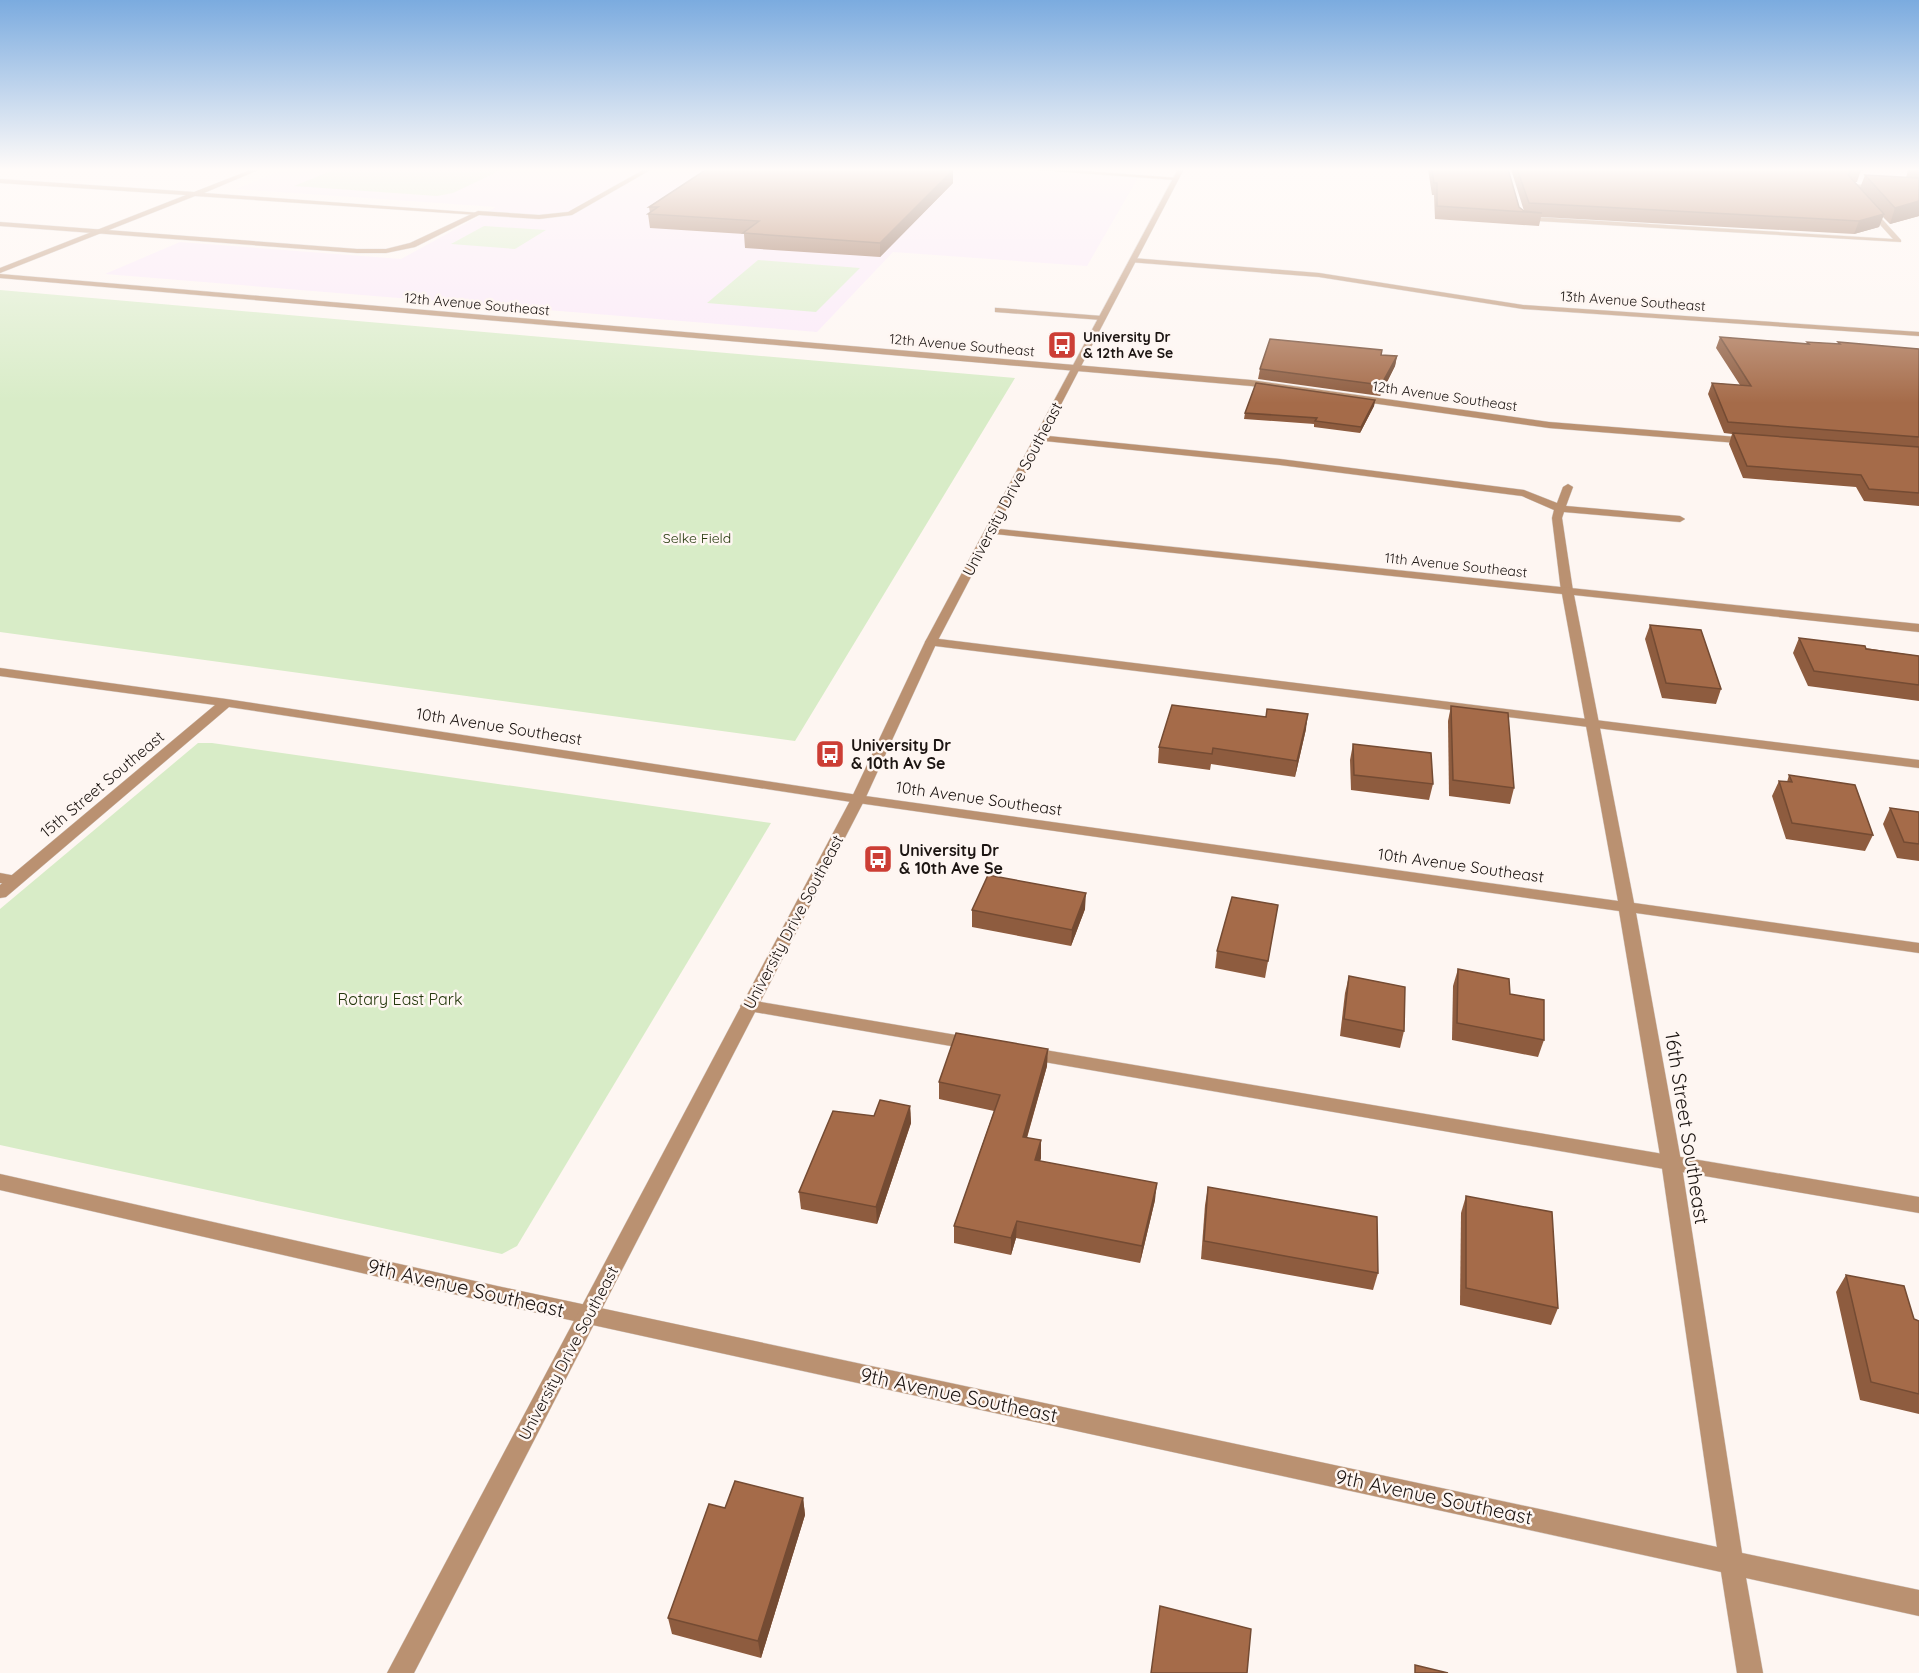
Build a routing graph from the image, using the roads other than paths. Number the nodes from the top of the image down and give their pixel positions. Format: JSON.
{"nodes":[{"id":1,"x":60,"y":247,"type":"edge"},
{"id":2,"x":308,"y":247,"type":"edge"},
{"id":3,"x":403,"y":247,"type":"edge"},
{"id":4,"x":1139,"y":247,"type":"edge"},
{"id":5,"x":1132,"y":260,"type":"junction"},
{"id":6,"x":0,"y":271,"type":"edge"},
{"id":7,"x":0,"y":276,"type":"edge"},
{"id":8,"x":998,"y":310,"type":"dead end"},
{"id":9,"x":1102,"y":318,"type":"junction"},
{"id":10,"x":1919,"y":334,"type":"edge"},
{"id":11,"x":1076,"y":368,"type":"junction"},
{"id":12,"x":1038,"y":438,"type":"junction"},
{"id":13,"x":1764,"y":442,"type":"edge"},
{"id":14,"x":1568,"y":487,"type":"dead end"},
{"id":15,"x":1561,"y":509,"type":"junction"},
{"id":16,"x":1680,"y":519,"type":"dead end"},
{"id":17,"x":990,"y":531,"type":"junction"},
{"id":18,"x":1567,"y":591,"type":"junction"},
{"id":19,"x":1919,"y":628,"type":"edge"},
{"id":20,"x":931,"y":642,"type":"junction"},
{"id":21,"x":0,"y":672,"type":"edge"},
{"id":22,"x":226,"y":703,"type":"junction"},
{"id":23,"x":1592,"y":724,"type":"junction"},
{"id":24,"x":1919,"y":764,"type":"edge"},
{"id":25,"x":858,"y":799,"type":"junction"},
{"id":26,"x":7,"y":879,"type":"edge"},
{"id":27,"x":0,"y":893,"type":"edge"},
{"id":28,"x":1627,"y":906,"type":"junction"},
{"id":29,"x":1919,"y":948,"type":"edge"},
{"id":30,"x":749,"y":1006,"type":"junction"},
{"id":31,"x":988,"y":1046,"type":"edge"},
{"id":32,"x":1012,"y":1050,"type":"edge"},
{"id":33,"x":1671,"y":1162,"type":"junction"},
{"id":34,"x":0,"y":1182,"type":"edge"},
{"id":35,"x":1919,"y":1205,"type":"edge"},
{"id":36,"x":588,"y":1315,"type":"junction"},
{"id":37,"x":1730,"y":1562,"type":"junction"},
{"id":38,"x":1919,"y":1603,"type":"edge"},
{"id":39,"x":400,"y":1673,"type":"edge"},
{"id":40,"x":1750,"y":1673,"type":"edge"}],
"edges":[{"from":1,"to":6,"type":"street"},
{"from":2,"to":3,"type":"street"},
{"from":4,"to":5,"type":"street","name":"University Drive Southeast"},
{"from":5,"to":9,"type":"street","name":"University Drive Southeast"},
{"from":5,"to":10,"type":"street","name":"13th Avenue Southeast"},
{"from":7,"to":11,"type":"street","name":"12th Avenue Southeast"},
{"from":8,"to":9,"type":"street"},
{"from":9,"to":11,"type":"street","name":"University Drive Southeast"},
{"from":11,"to":12,"type":"street","name":"University Drive Southeast"},
{"from":11,"to":13,"type":"street","name":"12th Avenue Southeast"},
{"from":12,"to":15,"type":"street"},
{"from":12,"to":17,"type":"street","name":"University Drive Southeast"},
{"from":14,"to":15,"type":"street","name":"16th Street Southeast"},
{"from":15,"to":16,"type":"street"},
{"from":15,"to":18,"type":"street","name":"16th Street Southeast"},
{"from":17,"to":18,"type":"street","name":"11th Avenue Southeast"},
{"from":17,"to":20,"type":"street","name":"University Drive Southeast"},
{"from":18,"to":19,"type":"street","name":"11th Avenue Southeast"},
{"from":18,"to":23,"type":"street","name":"16th Street Southeast"},
{"from":20,"to":23,"type":"street"},
{"from":20,"to":25,"type":"street","name":"University Drive Southeast"},
{"from":21,"to":22,"type":"street","name":"10th Avenue Southeast"},
{"from":22,"to":25,"type":"street","name":"10th Avenue Southeast"},
{"from":22,"to":26,"type":"street","name":"15th Street Southeast"},
{"from":23,"to":24,"type":"street"},
{"from":23,"to":28,"type":"street","name":"16th Street Southeast"},
{"from":25,"to":28,"type":"street","name":"10th Avenue Southeast"},
{"from":25,"to":30,"type":"street","name":"University Drive Southeast"},
{"from":26,"to":27,"type":"street","name":"15th Street Southeast"},
{"from":28,"to":29,"type":"street","name":"10th Avenue Southeast"},
{"from":28,"to":33,"type":"street","name":"16th Street Southeast"},
{"from":30,"to":31,"type":"street"},
{"from":30,"to":36,"type":"street","name":"University Drive Southeast"},
{"from":32,"to":33,"type":"street"},
{"from":33,"to":35,"type":"street"},
{"from":33,"to":37,"type":"street","name":"16th Street Southeast"},
{"from":34,"to":36,"type":"street","name":"9th Avenue Southeast"},
{"from":36,"to":37,"type":"street","name":"9th Avenue Southeast"},
{"from":36,"to":39,"type":"street","name":"University Drive Southeast"},
{"from":37,"to":38,"type":"street","name":"9th Avenue Southeast"},
{"from":37,"to":40,"type":"street","name":"16th Street Southeast"}]}
